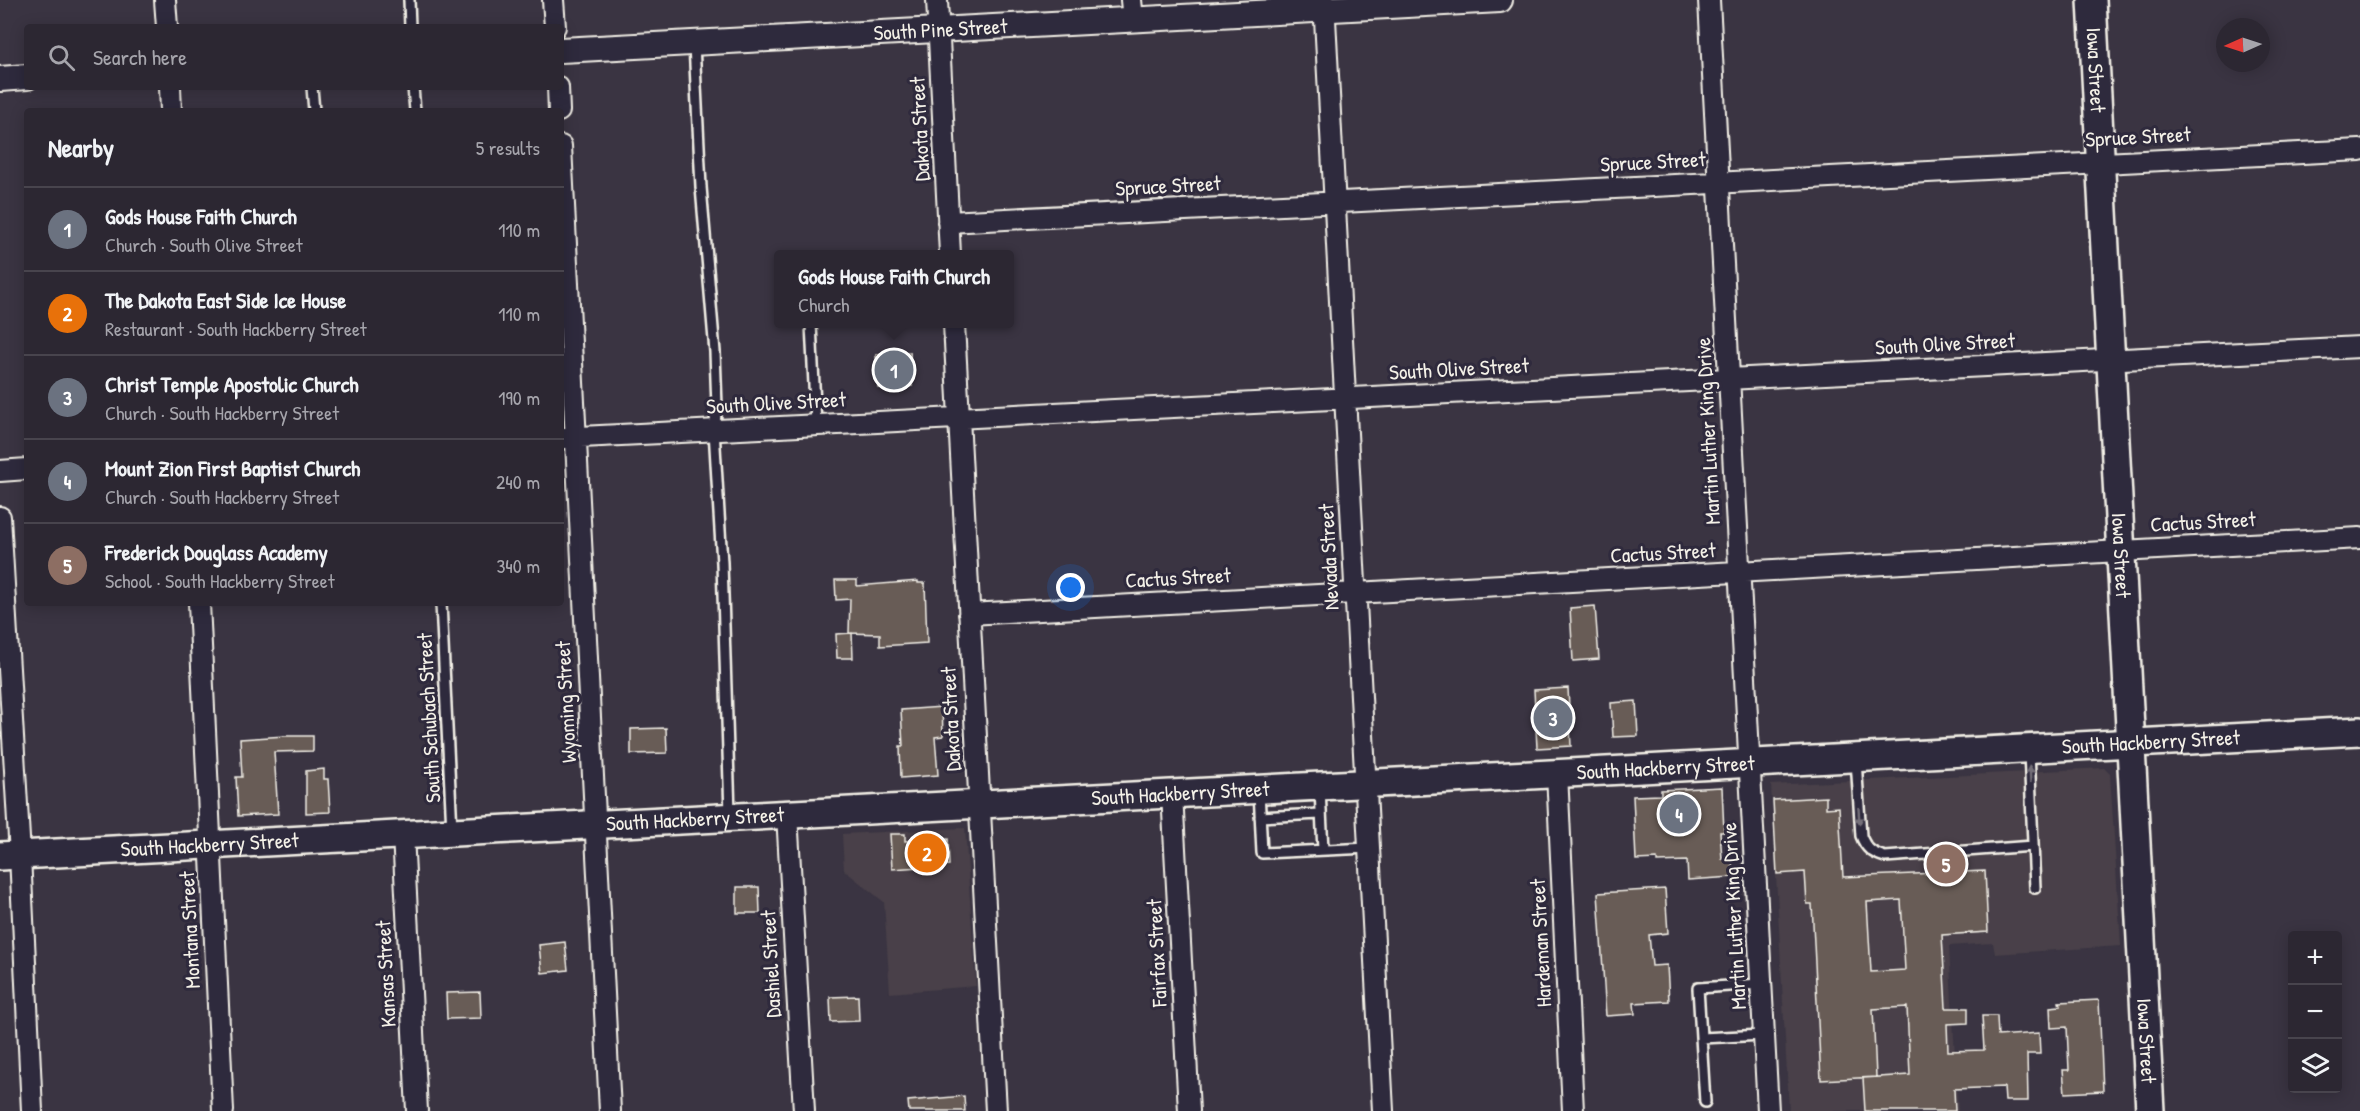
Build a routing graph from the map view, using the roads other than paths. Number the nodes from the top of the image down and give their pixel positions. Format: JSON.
{"nodes":[{"id":1,"x":165,"y":0,"type":"edge"},
{"id":2,"x":409,"y":0,"type":"edge"},
{"id":3,"x":553,"y":0,"type":"edge"},
{"id":4,"x":937,"y":0,"type":"edge"},
{"id":5,"x":1500,"y":0,"type":"edge"},
{"id":6,"x":1709,"y":0,"type":"edge"},
{"id":7,"x":2092,"y":0,"type":"edge"},
{"id":8,"x":1324,"y":5,"type":"edge"},
{"id":9,"x":1132,"y":10,"type":"edge"},
{"id":10,"x":167,"y":24,"type":"edge"},
{"id":11,"x":410,"y":24,"type":"edge"},
{"id":12,"x":555,"y":24,"type":"edge"},
{"id":13,"x":938,"y":30,"type":"junction"},
{"id":14,"x":694,"y":43,"type":"junction"},
{"id":15,"x":564,"y":50,"type":"edge"},
{"id":16,"x":24,"y":77,"type":"edge"},
{"id":17,"x":0,"y":79,"type":"edge"},
{"id":18,"x":170,"y":90,"type":"edge"},
{"id":19,"x":312,"y":90,"type":"edge"},
{"id":20,"x":413,"y":90,"type":"edge"},
{"id":21,"x":558,"y":90,"type":"edge"},
{"id":22,"x":171,"y":108,"type":"edge"},
{"id":23,"x":314,"y":108,"type":"edge"},
{"id":24,"x":415,"y":108,"type":"edge"},
{"id":25,"x":559,"y":108,"type":"edge"},
{"id":26,"x":2360,"y":150,"type":"edge"},
{"id":27,"x":2100,"y":163,"type":"junction"},
{"id":28,"x":1719,"y":183,"type":"junction"},
{"id":29,"x":1335,"y":202,"type":"junction"},
{"id":30,"x":948,"y":222,"type":"junction"},
{"id":31,"x":950,"y":250,"type":"edge"},
{"id":32,"x":564,"y":256,"type":"edge"},
{"id":33,"x":812,"y":328,"type":"edge"},
{"id":34,"x":954,"y":328,"type":"edge"},
{"id":35,"x":2360,"y":347,"type":"edge"},
{"id":36,"x":2110,"y":360,"type":"junction"},
{"id":37,"x":1730,"y":379,"type":"junction"},
{"id":38,"x":1345,"y":399,"type":"junction"},
{"id":39,"x":959,"y":418,"type":"junction"},
{"id":40,"x":816,"y":425,"type":"junction"},
{"id":41,"x":714,"y":430,"type":"junction"},
{"id":42,"x":569,"y":438,"type":"edge"},
{"id":43,"x":24,"y":469,"type":"edge"},
{"id":44,"x":0,"y":471,"type":"edge"},
{"id":45,"x":0,"y":517,"type":"edge"},
{"id":46,"x":2360,"y":538,"type":"edge"},
{"id":47,"x":2121,"y":551,"type":"junction"},
{"id":48,"x":1740,"y":573,"type":"junction"},
{"id":49,"x":1355,"y":593,"type":"junction"},
{"id":50,"x":199,"y":606,"type":"edge"},
{"id":51,"x":441,"y":606,"type":"edge"},
{"id":52,"x":969,"y":614,"type":"junction"},
{"id":53,"x":2360,"y":731,"type":"edge"},
{"id":54,"x":2131,"y":743,"type":"junction"},
{"id":55,"x":2029,"y":748,"type":"junction"},
{"id":56,"x":1856,"y":757,"type":"junction"},
{"id":57,"x":1750,"y":763,"type":"junction"},
{"id":58,"x":1557,"y":773,"type":"junction"},
{"id":59,"x":1365,"y":783,"type":"junction"},
{"id":60,"x":1320,"y":786,"type":"junction"},
{"id":61,"x":1259,"y":789,"type":"junction"},
{"id":62,"x":1172,"y":793,"type":"junction"},
{"id":63,"x":980,"y":804,"type":"junction"},
{"id":64,"x":787,"y":814,"type":"junction"},
{"id":65,"x":1321,"y":814,"type":"junction"},
{"id":66,"x":730,"y":817,"type":"junction"},
{"id":67,"x":1260,"y":817,"type":"junction"},
{"id":68,"x":596,"y":824,"type":"junction"},
{"id":69,"x":452,"y":832,"type":"junction"},
{"id":70,"x":403,"y":834,"type":"junction"},
{"id":71,"x":210,"y":844,"type":"junction"},
{"id":72,"x":2033,"y":846,"type":"junction"},
{"id":73,"x":1369,"y":848,"type":"junction"},
{"id":74,"x":1323,"y":850,"type":"junction"},
{"id":75,"x":10,"y":855,"type":"edge"},
{"id":76,"x":2035,"y":888,"type":"dead end"},
{"id":77,"x":1761,"y":984,"type":"junction"},
{"id":78,"x":1764,"y":1035,"type":"junction"},
{"id":79,"x":1701,"y":1038,"type":"junction"},
{"id":80,"x":1705,"y":1102,"type":"dead end"},
{"id":81,"x":32,"y":1111,"type":"edge"},
{"id":82,"x":224,"y":1111,"type":"edge"},
{"id":83,"x":417,"y":1111,"type":"edge"},
{"id":84,"x":610,"y":1111,"type":"edge"},
{"id":85,"x":804,"y":1111,"type":"edge"},
{"id":86,"x":996,"y":1111,"type":"edge"},
{"id":87,"x":1189,"y":1111,"type":"edge"},
{"id":88,"x":1383,"y":1111,"type":"edge"},
{"id":89,"x":1573,"y":1111,"type":"edge"},
{"id":90,"x":1768,"y":1111,"type":"edge"},
{"id":91,"x":2150,"y":1111,"type":"edge"}],
"edges":[{"from":1,"to":10,"type":"street"},
{"from":2,"to":11,"type":"lane"},
{"from":3,"to":12,"type":"street"},
{"from":4,"to":13,"type":"street","name":"Dakota Street"},
{"from":5,"to":8,"type":"street","name":"South Pine Street"},
{"from":6,"to":28,"type":"street","name":"Martin Luther King Drive"},
{"from":7,"to":27,"type":"main road","name":"Iowa Street"},
{"from":8,"to":9,"type":"street","name":"South Pine Street"},
{"from":8,"to":29,"type":"street","name":"Nevada Street"},
{"from":9,"to":13,"type":"street","name":"South Pine Street"},
{"from":13,"to":14,"type":"street","name":"South Pine Street"},
{"from":13,"to":30,"type":"street","name":"Dakota Street"},
{"from":14,"to":15,"type":"street","name":"South Pine Street"},
{"from":14,"to":41,"type":"lane"},
{"from":16,"to":17,"type":"street"},
{"from":18,"to":22,"type":"street"},
{"from":19,"to":23,"type":"lane"},
{"from":20,"to":24,"type":"lane"},
{"from":21,"to":25,"type":"street"},
{"from":26,"to":27,"type":"street","name":"Spruce Street"},
{"from":27,"to":28,"type":"street","name":"Spruce Street"},
{"from":27,"to":36,"type":"main road","name":"Iowa Street"},
{"from":28,"to":29,"type":"street","name":"Spruce Street"},
{"from":28,"to":37,"type":"street","name":"Martin Luther King Drive"},
{"from":29,"to":30,"type":"street","name":"Spruce Street"},
{"from":29,"to":38,"type":"street","name":"Nevada Street"},
{"from":30,"to":31,"type":"street","name":"Dakota Street"},
{"from":32,"to":42,"type":"street","name":"Wyoming Street"},
{"from":33,"to":40,"type":"lane"},
{"from":34,"to":39,"type":"street","name":"Dakota Street"},
{"from":35,"to":36,"type":"street","name":"South Olive Street"},
{"from":36,"to":37,"type":"street","name":"South Olive Street"},
{"from":36,"to":47,"type":"main road","name":"Iowa Street"},
{"from":37,"to":38,"type":"street","name":"South Olive Street"},
{"from":37,"to":48,"type":"street","name":"Martin Luther King Drive"},
{"from":38,"to":39,"type":"street","name":"South Olive Street"},
{"from":38,"to":49,"type":"street","name":"Nevada Street"},
{"from":39,"to":40,"type":"street","name":"South Olive Street"},
{"from":39,"to":52,"type":"street","name":"Dakota Street"},
{"from":40,"to":41,"type":"street","name":"South Olive Street"},
{"from":41,"to":42,"type":"street","name":"South Olive Street"},
{"from":41,"to":66,"type":"lane"},
{"from":42,"to":68,"type":"street","name":"Wyoming Street"},
{"from":43,"to":44,"type":"street"},
{"from":45,"to":75,"type":"street"},
{"from":46,"to":47,"type":"street","name":"Cactus Street"},
{"from":47,"to":48,"type":"street","name":"Cactus Street"},
{"from":47,"to":54,"type":"main road","name":"Iowa Street"},
{"from":48,"to":49,"type":"street","name":"Cactus Street"},
{"from":48,"to":57,"type":"street","name":"Martin Luther King Drive"},
{"from":49,"to":52,"type":"street","name":"Cactus Street"},
{"from":49,"to":59,"type":"street","name":"Nevada Street"},
{"from":50,"to":71,"type":"street","name":"Montana Street"},
{"from":51,"to":69,"type":"lane","name":"South Schubach Street"},
{"from":52,"to":63,"type":"street","name":"Dakota Street"},
{"from":53,"to":54,"type":"main road","name":"South Hackberry Street"},
{"from":54,"to":55,"type":"main road","name":"South Hackberry Street"},
{"from":54,"to":91,"type":"main road","name":"Iowa Street"},
{"from":55,"to":56,"type":"main road","name":"South Hackberry Street"},
{"from":72,"to":55,"type":"lane","one_way":true},
{"from":56,"to":57,"type":"main road","name":"South Hackberry Street"},
{"from":56,"to":72,"type":"lane","one_way":true},
{"from":57,"to":58,"type":"main road","name":"South Hackberry Street"},
{"from":57,"to":77,"type":"street","name":"Martin Luther King Drive"},
{"from":58,"to":59,"type":"main road","name":"South Hackberry Street"},
{"from":58,"to":89,"type":"street","name":"Hardeman Street"},
{"from":59,"to":60,"type":"main road","name":"South Hackberry Street"},
{"from":59,"to":73,"type":"street","name":"Nevada Street"},
{"from":60,"to":61,"type":"main road","name":"South Hackberry Street"},
{"from":60,"to":65,"type":"lane"},
{"from":61,"to":62,"type":"main road","name":"South Hackberry Street"},
{"from":61,"to":67,"type":"lane"},
{"from":62,"to":63,"type":"main road","name":"South Hackberry Street"},
{"from":62,"to":87,"type":"street","name":"Fairfax Street"},
{"from":63,"to":64,"type":"main road","name":"South Hackberry Street"},
{"from":63,"to":86,"type":"street","name":"Dakota Street"},
{"from":64,"to":66,"type":"main road","name":"South Hackberry Street"},
{"from":64,"to":85,"type":"street","name":"Dashiel Street"},
{"from":65,"to":67,"type":"lane"},
{"from":65,"to":74,"type":"lane"},
{"from":66,"to":68,"type":"main road","name":"South Hackberry Street"},
{"from":67,"to":74,"type":"lane"},
{"from":68,"to":69,"type":"main road","name":"South Hackberry Street"},
{"from":68,"to":84,"type":"street","name":"Wyoming Street"},
{"from":69,"to":70,"type":"main road","name":"South Hackberry Street"},
{"from":70,"to":71,"type":"main road","name":"South Hackberry Street"},
{"from":70,"to":83,"type":"street","name":"Kansas Street"},
{"from":71,"to":75,"type":"main road","name":"South Hackberry Street"},
{"from":71,"to":82,"type":"street","name":"Montana Street"},
{"from":72,"to":76,"type":"lane"},
{"from":73,"to":74,"type":"lane"},
{"from":73,"to":88,"type":"street","name":"Nevada Street"},
{"from":75,"to":81,"type":"street"},
{"from":77,"to":78,"type":"street","name":"Martin Luther King Drive"},
{"from":77,"to":79,"type":"lane"},
{"from":78,"to":79,"type":"lane"},
{"from":78,"to":90,"type":"street","name":"Martin Luther King Drive"},
{"from":79,"to":80,"type":"lane"}]}
